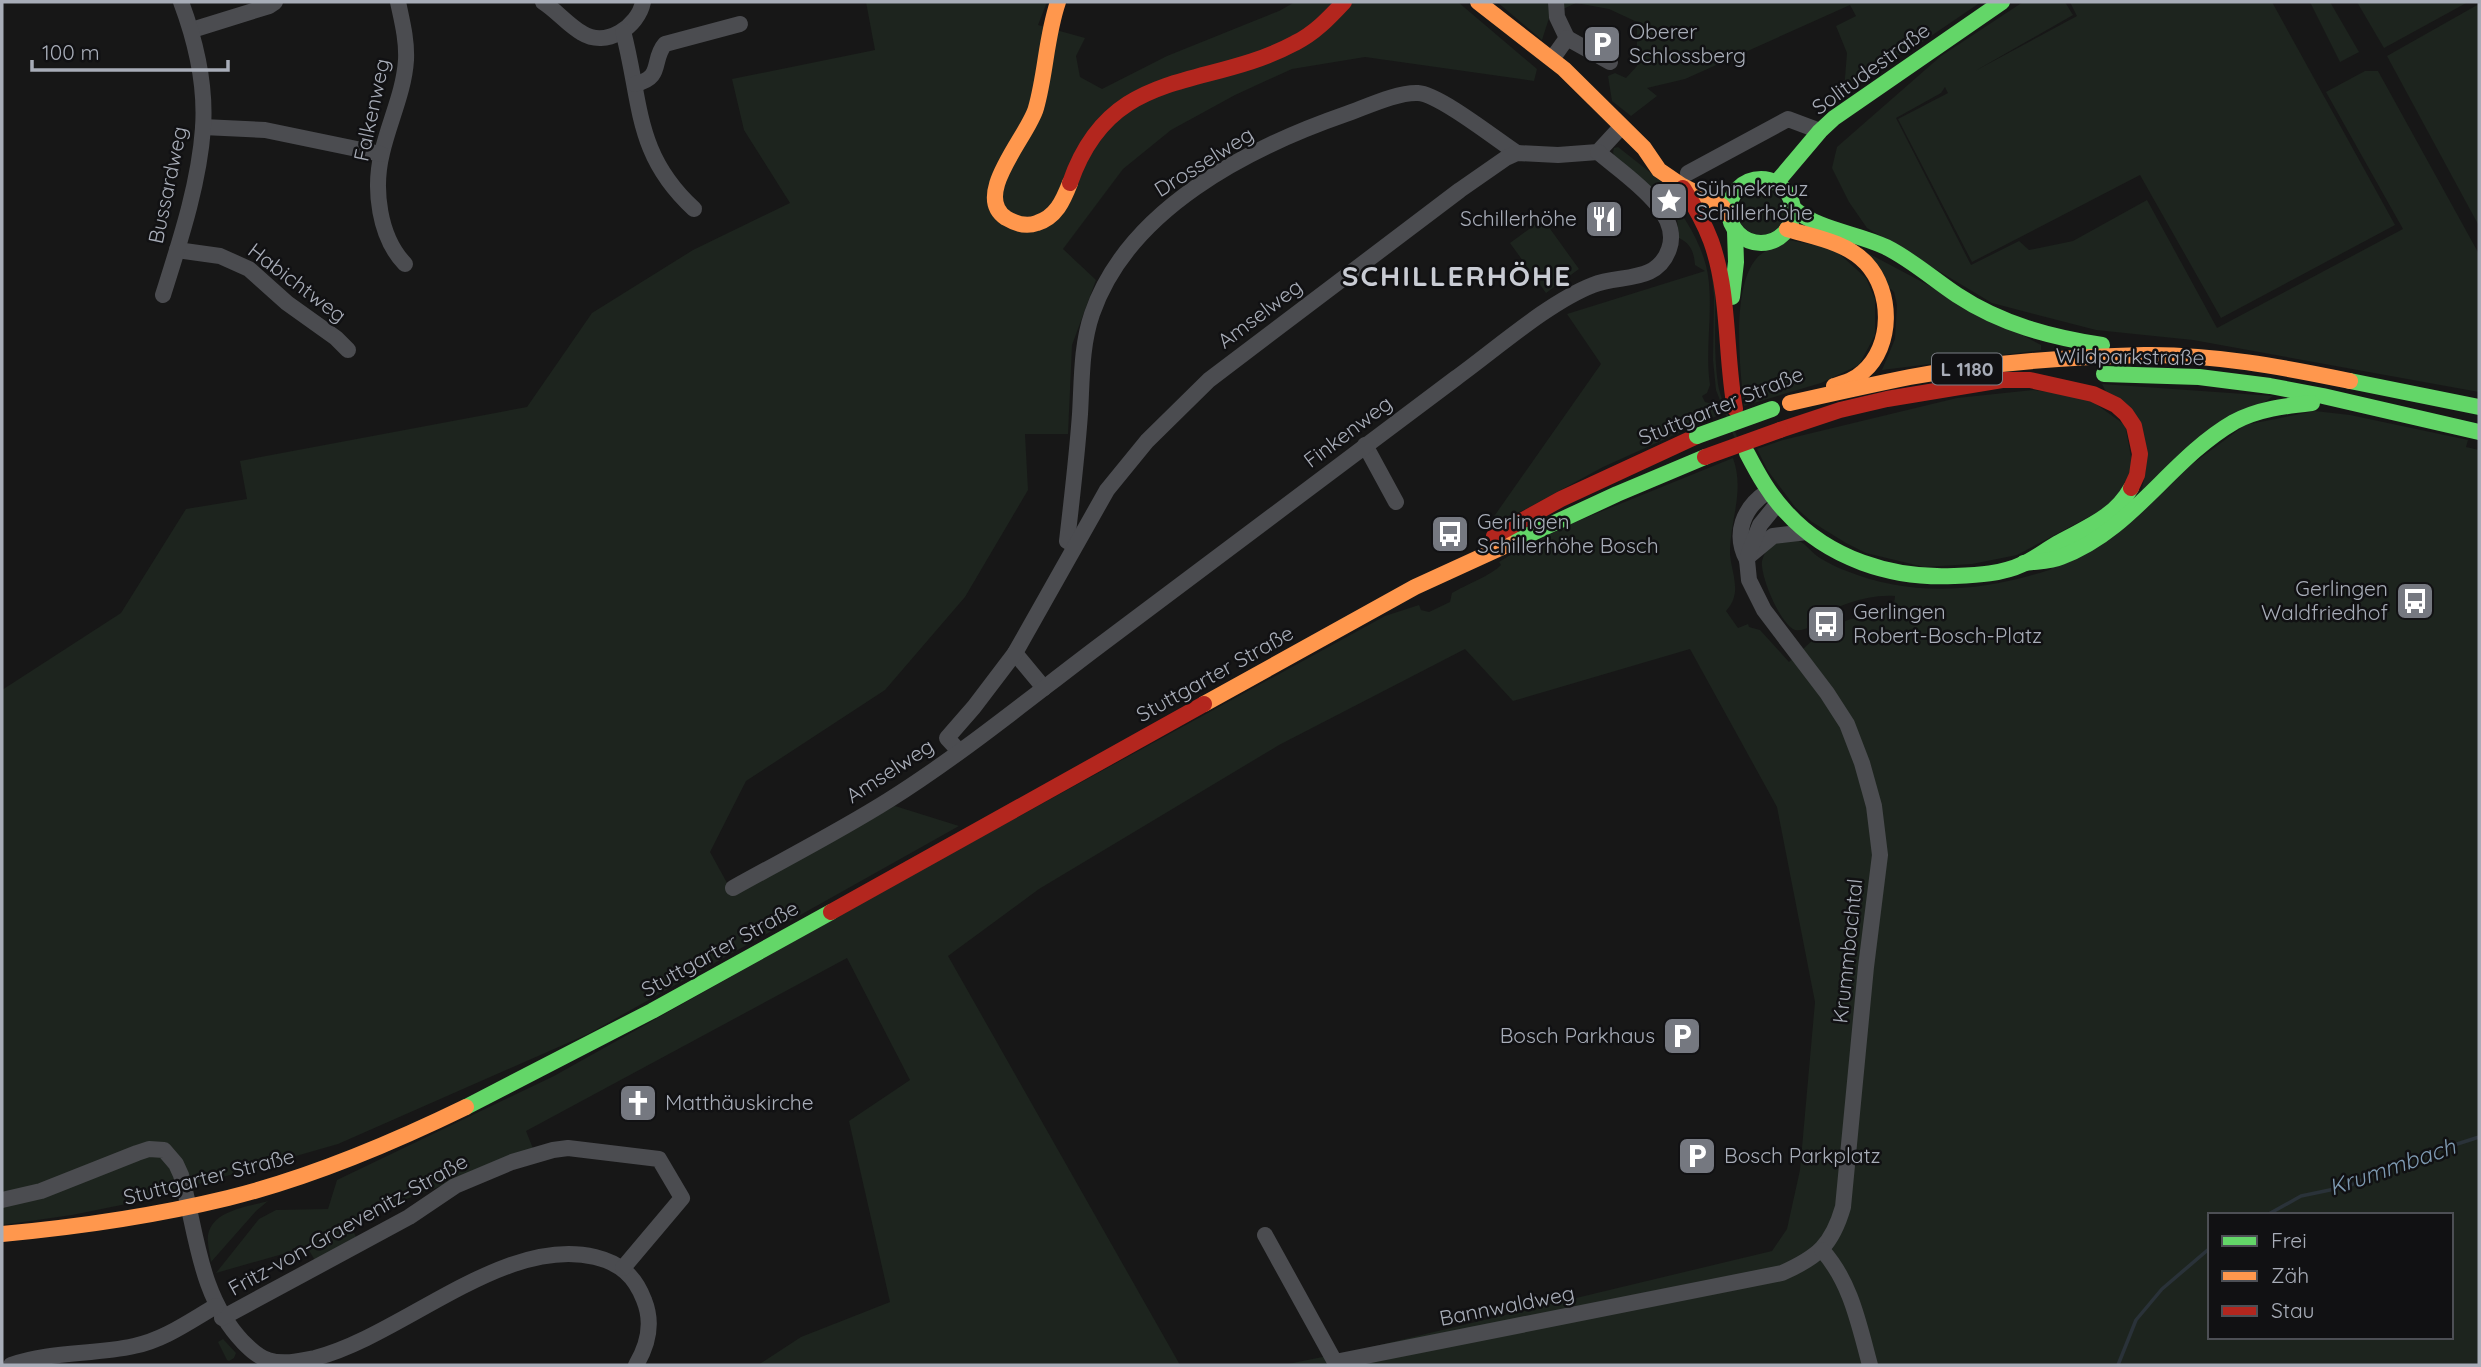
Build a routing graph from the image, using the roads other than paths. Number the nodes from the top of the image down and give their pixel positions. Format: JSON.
{"nodes":[{"id":1,"x":181,"y":2,"type":"edge"},
{"id":2,"x":280,"y":2,"type":"edge"},
{"id":3,"x":398,"y":2,"type":"edge"},
{"id":4,"x":542,"y":2,"type":"edge"},
{"id":5,"x":643,"y":2,"type":"edge"},
{"id":6,"x":1344,"y":2,"type":"edge"},
{"id":7,"x":1478,"y":2,"type":"edge"},
{"id":8,"x":1556,"y":2,"type":"edge"},
{"id":9,"x":2002,"y":2,"type":"edge"},
{"id":10,"x":1058,"y":3,"type":"edge"},
{"id":11,"x":740,"y":24,"type":"dead end"},
{"id":12,"x":192,"y":30,"type":"junction"},
{"id":13,"x":623,"y":31,"type":"junction"},
{"id":14,"x":1567,"y":38,"type":"junction"},
{"id":15,"x":1552,"y":60,"type":"junction"},
{"id":16,"x":1610,"y":62,"type":"dead end"},
{"id":17,"x":635,"y":84,"type":"junction"},
{"id":18,"x":203,"y":127,"type":"junction"},
{"id":19,"x":1621,"y":127,"type":"junction"},
{"id":20,"x":1820,"y":131,"type":"junction"},
{"id":21,"x":1598,"y":152,"type":"junction"},
{"id":22,"x":1517,"y":153,"type":"junction"},
{"id":23,"x":382,"y":154,"type":"junction"},
{"id":24,"x":1685,"y":179,"type":"junction"},
{"id":25,"x":1776,"y":183,"type":"junction"},
{"id":26,"x":1736,"y":190,"type":"junction"},
{"id":27,"x":1793,"y":208,"type":"junction"},
{"id":28,"x":694,"y":209,"type":"dead end"},
{"id":29,"x":1728,"y":214,"type":"junction"},
{"id":30,"x":1787,"y":229,"type":"junction"},
{"id":31,"x":1735,"y":231,"type":"junction"},
{"id":32,"x":1760,"y":243,"type":"junction"},
{"id":33,"x":177,"y":250,"type":"junction"},
{"id":34,"x":405,"y":264,"type":"dead end"},
{"id":35,"x":1734,"y":286,"type":"junction"},
{"id":36,"x":163,"y":295,"type":"dead end"},
{"id":37,"x":1726,"y":320,"type":"junction"},
{"id":38,"x":348,"y":350,"type":"dead end"},
{"id":39,"x":2146,"y":355,"type":"junction"},
{"id":40,"x":2024,"y":379,"type":"junction"},
{"id":41,"x":1790,"y":403,"type":"junction"},
{"id":42,"x":2352,"y":404,"type":"junction"},
{"id":43,"x":2477,"y":406,"type":"edge"},
{"id":44,"x":1735,"y":409,"type":"dead end"},
{"id":45,"x":1780,"y":430,"type":"joint"},
{"id":46,"x":2474,"y":431,"type":"edge"},
{"id":47,"x":1365,"y":446,"type":"junction"},
{"id":48,"x":1747,"y":453,"type":"dead end"},
{"id":49,"x":1772,"y":498,"type":"junction"},
{"id":50,"x":1396,"y":502,"type":"dead end"},
{"id":51,"x":1807,"y":532,"type":"junction"},
{"id":52,"x":1074,"y":545,"type":"junction"},
{"id":53,"x":1747,"y":559,"type":"junction"},
{"id":54,"x":2025,"y":564,"type":"junction"},
{"id":55,"x":1415,"y":587,"type":"junction"},
{"id":56,"x":1015,"y":653,"type":"junction"},
{"id":57,"x":1044,"y":688,"type":"junction"},
{"id":58,"x":959,"y":751,"type":"junction"},
{"id":59,"x":733,"y":888,"type":"dead end"},
{"id":60,"x":2,"y":1200,"type":"edge"},
{"id":61,"x":189,"y":1207,"type":"junction"},
{"id":62,"x":2,"y":1234,"type":"edge"},
{"id":63,"x":1265,"y":1235,"type":"dead end"},
{"id":64,"x":1822,"y":1250,"type":"junction"},
{"id":65,"x":623,"y":1268,"type":"junction"},
{"id":66,"x":219,"y":1312,"type":"junction"},
{"id":67,"x":36,"y":1362,"type":"edge"},
{"id":68,"x":265,"y":1363,"type":"edge"},
{"id":69,"x":11,"y":1365,"type":"edge"},
{"id":70,"x":636,"y":1365,"type":"edge"},
{"id":71,"x":1870,"y":1365,"type":"edge"}],
"edges":[{"from":1,"to":12,"type":"street","name":"Bussardweg"},
{"from":2,"to":12,"type":"street"},
{"from":3,"to":23,"type":"street","name":"Falkenweg"},
{"from":4,"to":13,"type":"street"},
{"from":5,"to":13,"type":"street"},
{"from":6,"to":10,"type":"main road"},
{"from":7,"to":15,"type":"main road"},
{"from":8,"to":14,"type":"street"},
{"from":9,"to":20,"type":"main road","name":"Solitudestraße"},
{"from":11,"to":17,"type":"street"},
{"from":12,"to":18,"type":"street","name":"Bussardweg"},
{"from":13,"to":17,"type":"street"},
{"from":14,"to":15,"type":"street"},
{"from":14,"to":16,"type":"street"},
{"from":15,"to":19,"type":"main road"},
{"from":17,"to":28,"type":"street"},
{"from":18,"to":23,"type":"street"},
{"from":18,"to":33,"type":"street","name":"Bussardweg"},
{"from":19,"to":21,"type":"street"},
{"from":19,"to":24,"type":"main road"},
{"from":20,"to":24,"type":"street"},
{"from":20,"to":25,"type":"main road","name":"Solitudestraße"},
{"from":21,"to":22,"type":"street"},
{"from":21,"to":47,"type":"street","name":"Finkenweg"},
{"from":22,"to":52,"type":"street","name":"Amselweg"},
{"from":22,"to":52,"type":"street","name":"Drosselweg"},
{"from":23,"to":34,"type":"street","name":"Falkenweg"},
{"from":24,"to":26,"type":"main road"},
{"from":24,"to":29,"type":"main road"},
{"from":24,"to":37,"type":"main road"},
{"from":25,"to":26,"type":"main road"},
{"from":25,"to":27,"type":"main road"},
{"from":26,"to":29,"type":"main road"},
{"from":27,"to":30,"type":"main road"},
{"from":27,"to":39,"type":"main road"},
{"from":29,"to":31,"type":"main road"},
{"from":30,"to":32,"type":"main road"},
{"from":30,"to":41,"type":"main road","name":"Stuttgarter Straße"},
{"from":31,"to":32,"type":"main road"},
{"from":31,"to":35,"type":"main road"},
{"from":32,"to":35,"type":"main road"},
{"from":33,"to":36,"type":"street","name":"Bussardweg"},
{"from":33,"to":38,"type":"street","name":"Habichtweg"},
{"from":35,"to":37,"type":"main road"},
{"from":37,"to":44,"type":"main road"},
{"from":39,"to":41,"type":"main road","name":"Wildparkstraße","number":"L 1180"},
{"from":39,"to":43,"type":"main road","name":"Wildparkstraße","number":"L 1180"},
{"from":40,"to":42,"type":"main road","name":"Wildparkstraße","number":"L 1180"},
{"from":40,"to":45,"type":"main road","name":"Wildparkstraße"},
{"from":40,"to":54,"type":"main road"},
{"from":41,"to":55,"type":"main road","name":"Stuttgarter Straße","bridge":true},
{"from":42,"to":46,"type":"main road","name":"Wildparkstraße","number":"L 1180"},
{"from":42,"to":54,"type":"main road"},
{"from":45,"to":55,"type":"main road","name":"Stuttgarter Straße","bridge":true},
{"from":47,"to":50,"type":"street"},
{"from":47,"to":57,"type":"street","name":"Finkenweg"},
{"from":48,"to":49,"type":"main road"},
{"from":49,"to":51,"type":"main road"},
{"from":49,"to":53,"type":"street"},
{"from":51,"to":53,"type":"street"},
{"from":51,"to":54,"type":"main road"},
{"from":52,"to":56,"type":"street","name":"Amselweg"},
{"from":53,"to":64,"type":"street","name":"Krummbachtal"},
{"from":55,"to":61,"type":"main road","name":"Stuttgarter Straße"},
{"from":56,"to":57,"type":"street"},
{"from":56,"to":58,"type":"street","name":"Amselweg"},
{"from":57,"to":58,"type":"street","name":"Finkenweg"},
{"from":58,"to":59,"type":"street","name":"Amselweg"},
{"from":60,"to":61,"type":"street","name":"Fritz-von-Graevenitz-Straße"},
{"from":61,"to":62,"type":"main road","name":"Stuttgarter Straße"},
{"from":61,"to":66,"type":"street","name":"Fritz-von-Graevenitz-Straße"},
{"from":63,"to":64,"type":"street","name":"Bannwaldweg"},
{"from":64,"to":71,"type":"street"},
{"from":65,"to":66,"type":"street","name":"Fritz-von-Graevenitz-Straße"},
{"from":65,"to":68,"type":"street","name":"Fritz-von-Graevenitz-Straße"},
{"from":65,"to":70,"type":"street"},
{"from":66,"to":67,"type":"street"},
{"from":66,"to":68,"type":"street","name":"Fritz-von-Graevenitz-Straße"},
{"from":67,"to":69,"type":"street"}]}
